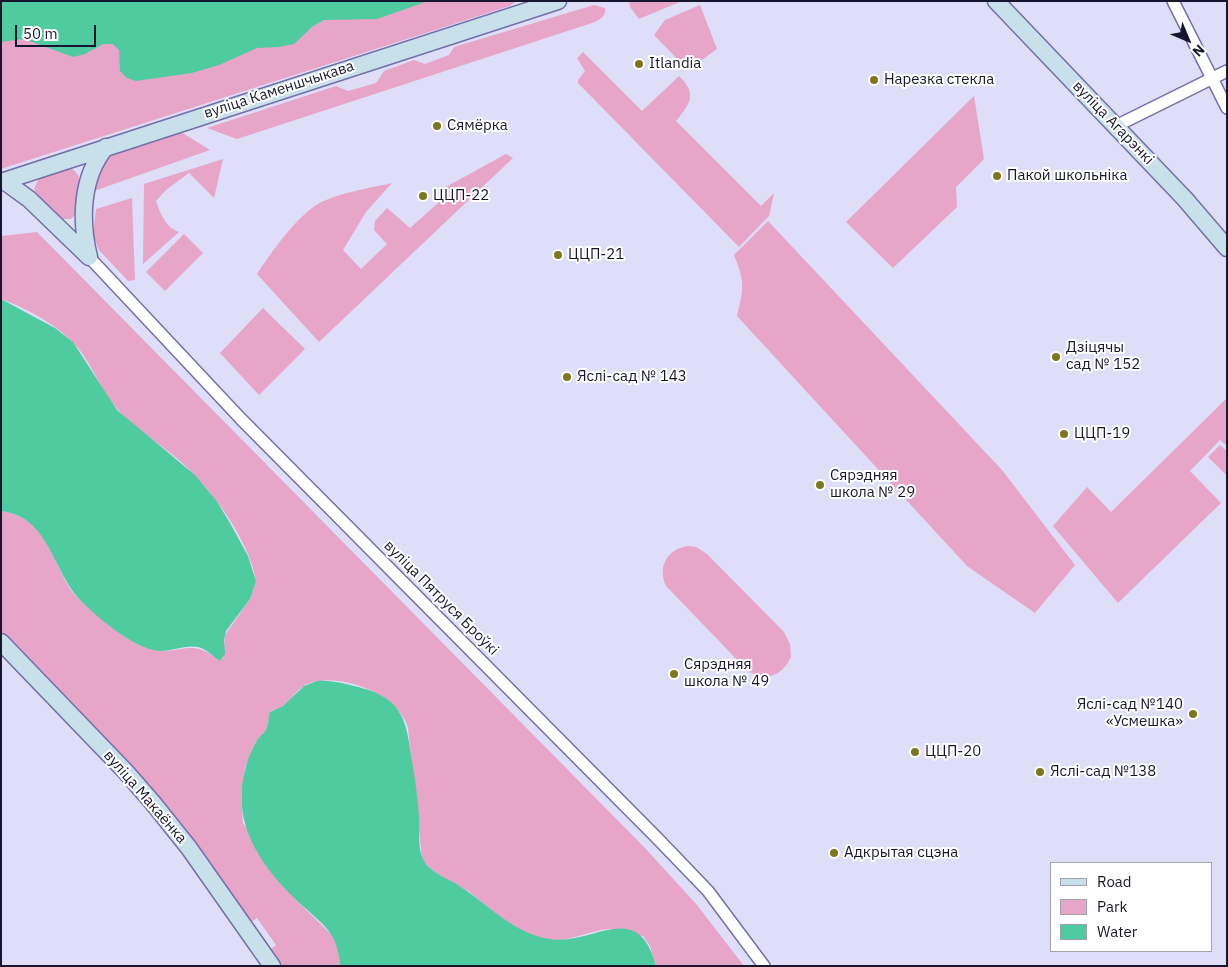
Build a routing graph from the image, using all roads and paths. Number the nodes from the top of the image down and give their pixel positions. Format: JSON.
{"nodes":[{"id":1,"x":558,"y":1,"type":"edge"},
{"id":2,"x":996,"y":1,"type":"edge"},
{"id":3,"x":1173,"y":1,"type":"edge"},
{"id":4,"x":1227,"y":71,"type":"edge"},
{"id":5,"x":1212,"y":78,"type":"junction"},
{"id":6,"x":1227,"y":108,"type":"edge"},
{"id":7,"x":1116,"y":126,"type":"junction"},
{"id":8,"x":106,"y":146,"type":"junction"},
{"id":9,"x":64,"y":160,"type":"junction"},
{"id":10,"x":35,"y":170,"type":"junction"},
{"id":11,"x":3,"y":181,"type":"edge"},
{"id":12,"x":88,"y":189,"type":"junction"},
{"id":13,"x":30,"y":199,"type":"junction"},
{"id":14,"x":84,"y":212,"type":"junction"},
{"id":15,"x":54,"y":224,"type":"junction"},
{"id":16,"x":1227,"y":248,"type":"edge"},
{"id":17,"x":89,"y":257,"type":"junction"},
{"id":18,"x":1,"y":642,"type":"edge"},
{"id":19,"x":272,"y":966,"type":"edge"},
{"id":20,"x":764,"y":966,"type":"edge"}],
"edges":[{"from":1,"to":8,"type":"street","name":"вуліца Каменшчыкава"},
{"from":2,"to":7,"type":"street","name":"вуліца Агарэнкі"},
{"from":3,"to":5,"type":"street"},
{"from":4,"to":5,"type":"street"},
{"from":5,"to":6,"type":"street"},
{"from":5,"to":7,"type":"street"},
{"from":7,"to":16,"type":"street","name":"вуліца Агарэнкі"},
{"from":8,"to":9,"type":"street","name":"вуліца Каменшчыкава"},
{"from":8,"to":12,"type":"street"},
{"from":9,"to":10,"type":"street","name":"вуліца Каменшчыкава"},
{"from":9,"to":12,"type":"street"},
{"from":10,"to":11,"type":"street","name":"вуліца Каменшчыкава"},
{"from":10,"to":13,"type":"street"},
{"from":11,"to":13,"type":"street"},
{"from":12,"to":14,"type":"street"},
{"from":13,"to":15,"type":"street"},
{"from":14,"to":15,"type":"street"},
{"from":14,"to":17,"type":"street"},
{"from":15,"to":17,"type":"street"},
{"from":17,"to":20,"type":"street","name":"вуліца Пятруся Броўкі"},
{"from":18,"to":19,"type":"street","name":"вуліца Макаёнка"}]}
